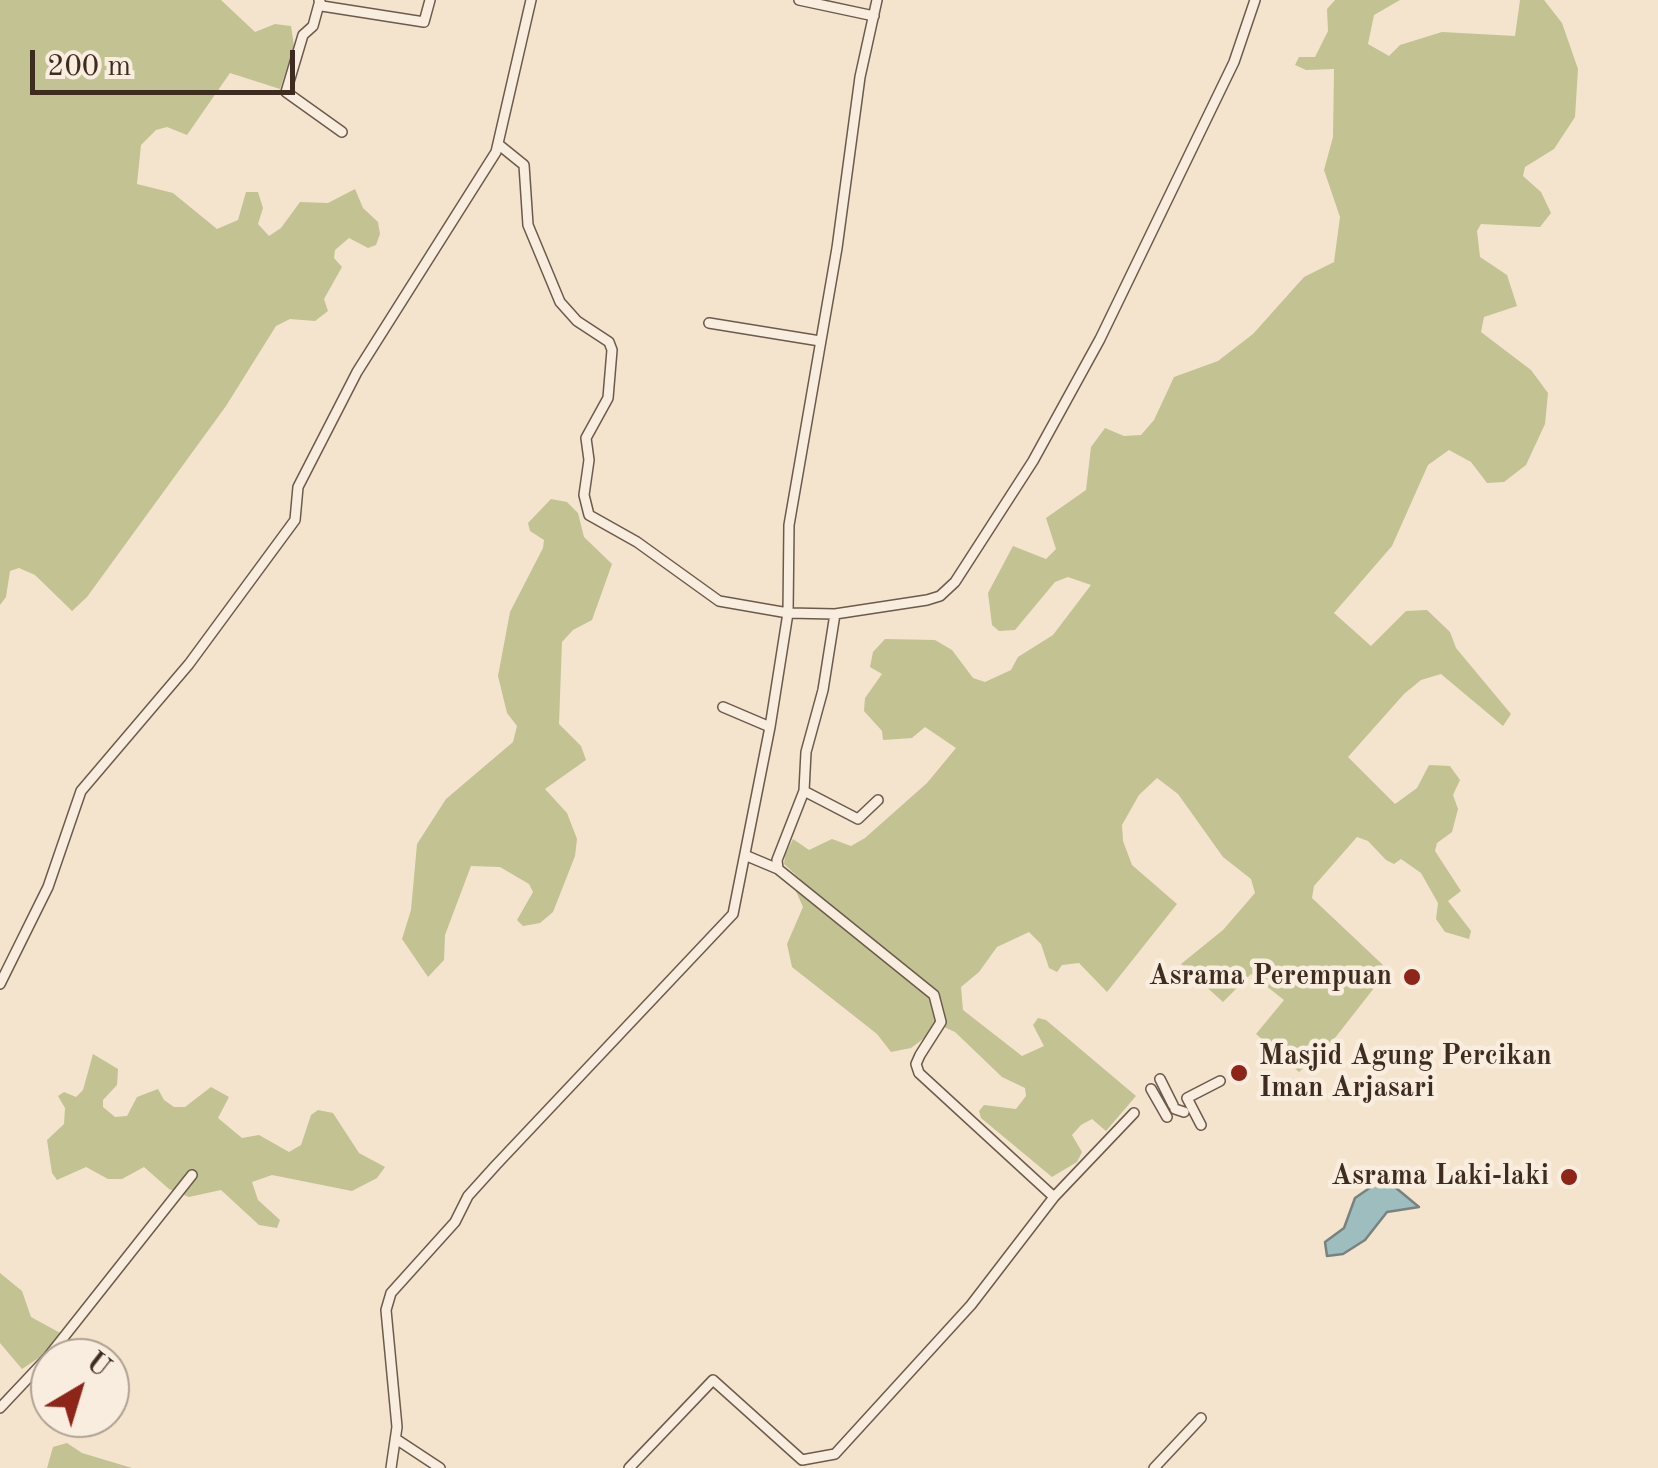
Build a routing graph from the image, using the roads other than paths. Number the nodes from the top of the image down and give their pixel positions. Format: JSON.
{"nodes":[{"id":1,"x":430,"y":0,"type":"edge"},
{"id":2,"x":531,"y":0,"type":"edge"},
{"id":3,"x":799,"y":0,"type":"edge"},
{"id":4,"x":877,"y":0,"type":"edge"},
{"id":5,"x":1255,"y":0,"type":"edge"},
{"id":6,"x":319,"y":2,"type":"edge"},
{"id":7,"x":874,"y":16,"type":"junction"},
{"id":8,"x":342,"y":132,"type":"dead end"},
{"id":9,"x":498,"y":144,"type":"junction"},
{"id":10,"x":710,"y":323,"type":"dead end"},
{"id":11,"x":820,"y":341,"type":"junction"},
{"id":12,"x":788,"y":613,"type":"junction"},
{"id":13,"x":836,"y":614,"type":"junction"},
{"id":14,"x":723,"y":707,"type":"dead end"},
{"id":15,"x":770,"y":727,"type":"junction"},
{"id":16,"x":804,"y":791,"type":"junction"},
{"id":17,"x":878,"y":800,"type":"dead end"},
{"id":18,"x":747,"y":856,"type":"junction"},
{"id":19,"x":778,"y":869,"type":"junction"},
{"id":20,"x":0,"y":984,"type":"edge"},
{"id":21,"x":1220,"y":1081,"type":"dead end"},
{"id":22,"x":1134,"y":1113,"type":"dead end"},
{"id":23,"x":1201,"y":1125,"type":"dead end"},
{"id":24,"x":192,"y":1175,"type":"dead end"},
{"id":25,"x":1054,"y":1197,"type":"junction"},
{"id":26,"x":0,"y":1408,"type":"edge"},
{"id":27,"x":1201,"y":1418,"type":"dead end"},
{"id":28,"x":396,"y":1440,"type":"junction"},
{"id":29,"x":391,"y":1468,"type":"edge"},
{"id":30,"x":440,"y":1468,"type":"edge"},
{"id":31,"x":628,"y":1468,"type":"edge"},
{"id":32,"x":1154,"y":1468,"type":"edge"}],
"edges":[{"from":1,"to":6,"type":"street"},
{"from":2,"to":9,"type":"street"},
{"from":3,"to":7,"type":"street"},
{"from":4,"to":7,"type":"street"},
{"from":5,"to":13,"type":"street"},
{"from":6,"to":8,"type":"street"},
{"from":7,"to":11,"type":"street"},
{"from":9,"to":12,"type":"street"},
{"from":9,"to":20,"type":"street"},
{"from":10,"to":11,"type":"street"},
{"from":11,"to":12,"type":"street"},
{"from":12,"to":13,"type":"street"},
{"from":12,"to":15,"type":"street"},
{"from":13,"to":16,"type":"street"},
{"from":14,"to":15,"type":"street"},
{"from":15,"to":18,"type":"street"},
{"from":16,"to":17,"type":"street"},
{"from":16,"to":19,"type":"street"},
{"from":18,"to":19,"type":"street"},
{"from":18,"to":28,"type":"street"},
{"from":19,"to":25,"type":"street"},
{"from":21,"to":23,"type":"street"},
{"from":22,"to":25,"type":"street"},
{"from":24,"to":26,"type":"street"},
{"from":25,"to":31,"type":"street"},
{"from":27,"to":32,"type":"street"},
{"from":28,"to":29,"type":"street"},
{"from":28,"to":30,"type":"street"}]}
